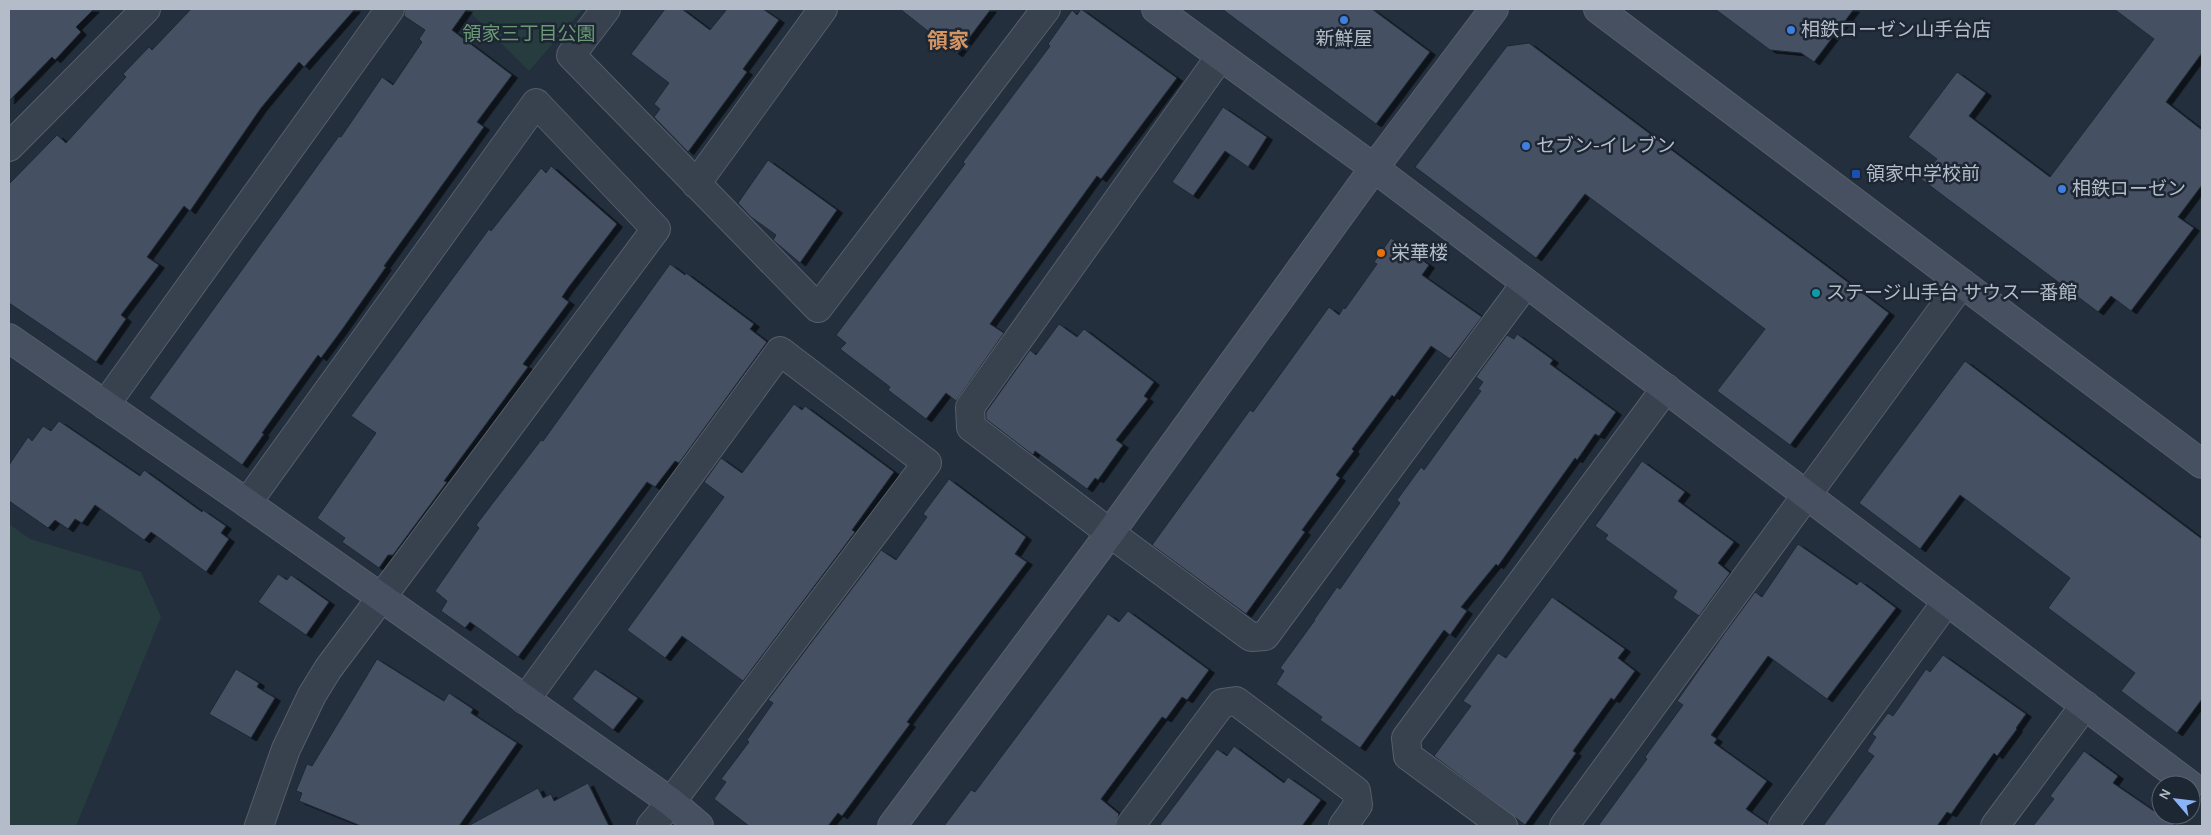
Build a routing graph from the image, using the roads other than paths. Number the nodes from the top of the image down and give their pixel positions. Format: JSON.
{"nodes":[{"id":1,"x":146,"y":9,"type":"edge"},
{"id":2,"x":390,"y":9,"type":"edge"},
{"id":3,"x":606,"y":9,"type":"edge"},
{"id":4,"x":823,"y":9,"type":"edge"},
{"id":5,"x":1046,"y":9,"type":"edge"},
{"id":6,"x":1156,"y":9,"type":"edge"},
{"id":7,"x":1494,"y":9,"type":"edge"},
{"id":8,"x":1598,"y":9,"type":"edge"},
{"id":9,"x":1220,"y":57,"type":"junction"},
{"id":10,"x":9,"y":147,"type":"edge"},
{"id":11,"x":1374,"y":168,"type":"junction"},
{"id":12,"x":696,"y":184,"type":"junction"},
{"id":13,"x":1526,"y":283,"type":"junction"},
{"id":14,"x":1962,"y":283,"type":"junction"},
{"id":15,"x":9,"y":338,"type":"edge"},
{"id":16,"x":1666,"y":388,"type":"junction"},
{"id":17,"x":105,"y":405,"type":"junction"},
{"id":18,"x":2200,"y":456,"type":"edge"},
{"id":19,"x":1807,"y":495,"type":"junction"},
{"id":20,"x":247,"y":503,"type":"junction"},
{"id":21,"x":1110,"y":533,"type":"junction"},
{"id":22,"x":381,"y":600,"type":"junction"},
{"id":23,"x":1947,"y":601,"type":"junction"},
{"id":24,"x":525,"y":700,"type":"junction"},
{"id":25,"x":2085,"y":705,"type":"junction"},
{"id":26,"x":2177,"y":775,"type":"edge"},
{"id":27,"x":672,"y":802,"type":"junction"},
{"id":28,"x":259,"y":826,"type":"edge"},
{"id":29,"x":651,"y":826,"type":"edge"},
{"id":30,"x":699,"y":826,"type":"edge"},
{"id":31,"x":892,"y":826,"type":"edge"},
{"id":32,"x":1130,"y":826,"type":"edge"},
{"id":33,"x":1343,"y":826,"type":"edge"},
{"id":34,"x":1503,"y":826,"type":"edge"},
{"id":35,"x":1564,"y":826,"type":"edge"},
{"id":36,"x":1782,"y":826,"type":"edge"},
{"id":37,"x":1995,"y":826,"type":"edge"}],
"edges":[{"from":1,"to":10,"type":"street"},
{"from":2,"to":17,"type":"street"},
{"from":3,"to":12,"type":"street"},
{"from":4,"to":12,"type":"street"},
{"from":5,"to":12,"type":"street"},
{"from":6,"to":9,"type":"street"},
{"from":7,"to":11,"type":"street"},
{"from":8,"to":14,"type":"street"},
{"from":9,"to":11,"type":"street"},
{"from":9,"to":21,"type":"street"},
{"from":11,"to":13,"type":"street"},
{"from":11,"to":21,"type":"street"},
{"from":13,"to":16,"type":"street"},
{"from":13,"to":21,"type":"street"},
{"from":14,"to":18,"type":"street"},
{"from":14,"to":19,"type":"street"},
{"from":15,"to":17,"type":"street"},
{"from":16,"to":19,"type":"street"},
{"from":16,"to":34,"type":"street"},
{"from":17,"to":20,"type":"street"},
{"from":19,"to":23,"type":"street"},
{"from":19,"to":35,"type":"street"},
{"from":20,"to":22,"type":"street"},
{"from":20,"to":22,"type":"street"},
{"from":21,"to":31,"type":"street"},
{"from":22,"to":24,"type":"street"},
{"from":22,"to":28,"type":"street"},
{"from":23,"to":25,"type":"street"},
{"from":23,"to":36,"type":"street"},
{"from":24,"to":27,"type":"street"},
{"from":24,"to":27,"type":"street"},
{"from":25,"to":26,"type":"street"},
{"from":25,"to":37,"type":"street"},
{"from":27,"to":29,"type":"street"},
{"from":27,"to":30,"type":"street"},
{"from":32,"to":33,"type":"street"}]}
